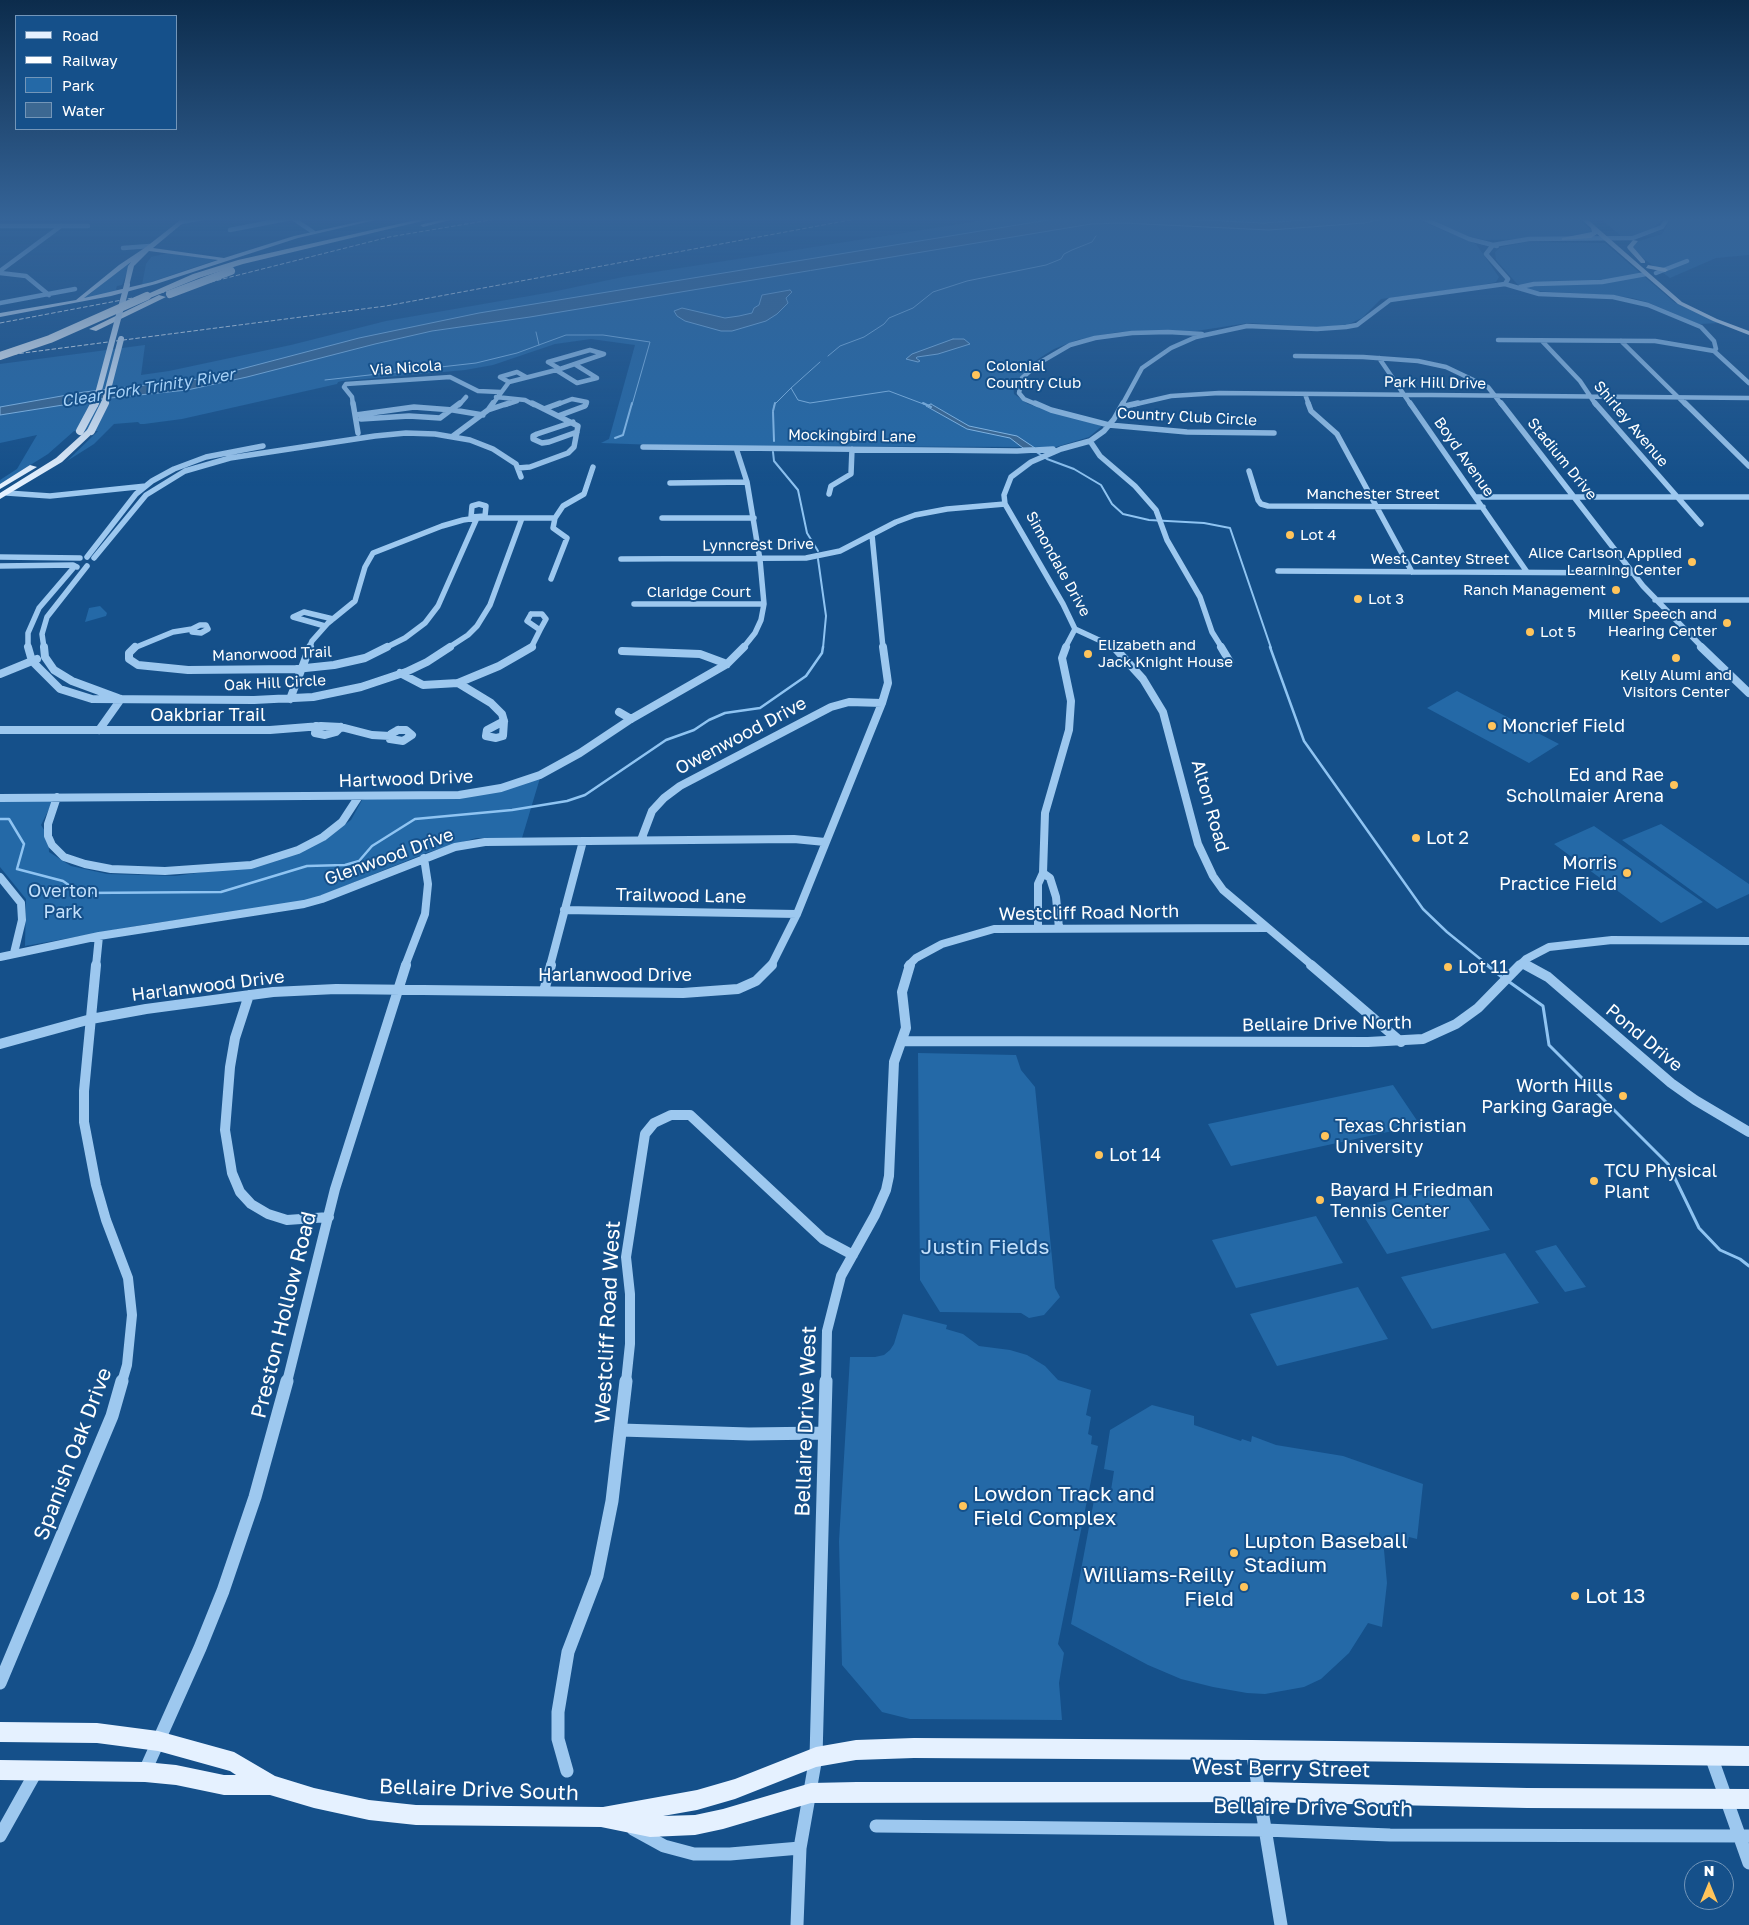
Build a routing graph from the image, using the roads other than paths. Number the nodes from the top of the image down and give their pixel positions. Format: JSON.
{"nodes":[{"id":1,"x":46,"y":308,"type":"edge"},
{"id":2,"x":120,"y":308,"type":"edge"},
{"id":3,"x":121,"y":308,"type":"edge"},
{"id":4,"x":129,"y":308,"type":"edge"},
{"id":5,"x":138,"y":308,"type":"edge"},
{"id":6,"x":1380,"y":308,"type":"edge"},
{"id":7,"x":1655,"y":308,"type":"edge"},
{"id":8,"x":1688,"y":308,"type":"edge"},
{"id":9,"x":1698,"y":308,"type":"edge"},
{"id":10,"x":0,"y":315,"type":"edge"},
{"id":11,"x":1749,"y":331,"type":"edge"},
{"id":12,"x":1206,"y":334,"type":"junction"},
{"id":13,"x":1498,"y":340,"type":"dead end"},
{"id":14,"x":1542,"y":341,"type":"junction"},
{"id":15,"x":1621,"y":341,"type":"junction"},
{"id":16,"x":1714,"y":351,"type":"junction"},
{"id":17,"x":0,"y":356,"type":"edge"},
{"id":18,"x":1295,"y":356,"type":"dead end"},
{"id":19,"x":1379,"y":358,"type":"junction"},
{"id":20,"x":0,"y":363,"type":"edge"},
{"id":21,"x":576,"y":365,"type":"junction"},
{"id":22,"x":558,"y":370,"type":"junction"},
{"id":23,"x":526,"y":376,"type":"junction"},
{"id":24,"x":509,"y":382,"type":"junction"},
{"id":25,"x":1748,"y":382,"type":"edge"},
{"id":26,"x":1304,"y":394,"type":"junction"},
{"id":27,"x":498,"y":395,"type":"junction"},
{"id":28,"x":466,"y":396,"type":"dead end"},
{"id":29,"x":1405,"y":396,"type":"junction"},
{"id":30,"x":1496,"y":396,"type":"junction"},
{"id":31,"x":1589,"y":397,"type":"junction"},
{"id":32,"x":1679,"y":398,"type":"junction"},
{"id":33,"x":1749,"y":398,"type":"edge"},
{"id":34,"x":522,"y":399,"type":"junction"},
{"id":35,"x":1122,"y":407,"type":"junction"},
{"id":36,"x":544,"y":409,"type":"junction"},
{"id":37,"x":453,"y":410,"type":"junction"},
{"id":38,"x":488,"y":410,"type":"junction"},
{"id":39,"x":483,"y":415,"type":"junction"},
{"id":40,"x":558,"y":416,"type":"junction"},
{"id":41,"x":356,"y":418,"type":"junction"},
{"id":42,"x":573,"y":422,"type":"junction"},
{"id":43,"x":1109,"y":425,"type":"junction"},
{"id":44,"x":357,"y":431,"type":"junction"},
{"id":45,"x":577,"y":432,"type":"junction"},
{"id":46,"x":406,"y":433,"type":"junction"},
{"id":47,"x":1274,"y":433,"type":"dead end"},
{"id":48,"x":453,"y":436,"type":"junction"},
{"id":49,"x":1090,"y":441,"type":"junction"},
{"id":50,"x":643,"y":447,"type":"dead end"},
{"id":51,"x":736,"y":448,"type":"junction"},
{"id":52,"x":852,"y":449,"type":"junction"},
{"id":53,"x":1061,"y":449,"type":"junction"},
{"id":54,"x":1029,"y":450,"type":"joint"},
{"id":55,"x":35,"y":466,"type":"junction"},
{"id":56,"x":1749,"y":466,"type":"edge"},
{"id":57,"x":593,"y":467,"type":"dead end"},
{"id":58,"x":518,"y":468,"type":"junction"},
{"id":59,"x":1249,"y":471,"type":"dead end"},
{"id":60,"x":521,"y":477,"type":"dead end"},
{"id":61,"x":747,"y":482,"type":"junction"},
{"id":62,"x":670,"y":483,"type":"dead end"},
{"id":63,"x":145,"y":486,"type":"junction"},
{"id":64,"x":0,"y":487,"type":"edge"},
{"id":65,"x":157,"y":487,"type":"junction"},
{"id":66,"x":829,"y":494,"type":"dead end"},
{"id":67,"x":4,"y":495,"type":"edge"},
{"id":68,"x":1476,"y":497,"type":"junction"},
{"id":69,"x":1574,"y":497,"type":"junction"},
{"id":70,"x":1677,"y":497,"type":"junction"},
{"id":71,"x":1749,"y":497,"type":"edge"},
{"id":72,"x":1005,"y":504,"type":"junction"},
{"id":73,"x":1376,"y":506,"type":"junction"},
{"id":74,"x":1483,"y":507,"type":"junction"},
{"id":75,"x":477,"y":518,"type":"junction"},
{"id":76,"x":522,"y":518,"type":"junction"},
{"id":77,"x":555,"y":518,"type":"junction"},
{"id":78,"x":662,"y":518,"type":"dead end"},
{"id":79,"x":754,"y":518,"type":"junction"},
{"id":80,"x":1701,"y":524,"type":"dead end"},
{"id":81,"x":872,"y":535,"type":"junction"},
{"id":82,"x":97,"y":544,"type":"junction"},
{"id":83,"x":0,"y":556,"type":"edge"},
{"id":84,"x":59,"y":556,"type":"junction"},
{"id":85,"x":91,"y":557,"type":"junction"},
{"id":86,"x":80,"y":558,"type":"junction"},
{"id":87,"x":621,"y":559,"type":"dead end"},
{"id":88,"x":760,"y":560,"type":"junction"},
{"id":89,"x":74,"y":565,"type":"junction"},
{"id":90,"x":0,"y":566,"type":"edge"},
{"id":91,"x":50,"y":566,"type":"junction"},
{"id":92,"x":86,"y":566,"type":"junction"},
{"id":93,"x":1278,"y":570,"type":"dead end"},
{"id":94,"x":1412,"y":572,"type":"junction"},
{"id":95,"x":1527,"y":572,"type":"junction"},
{"id":96,"x":1633,"y":573,"type":"junction"},
{"id":97,"x":65,"y":576,"type":"junction"},
{"id":98,"x":551,"y":579,"type":"dead end"},
{"id":99,"x":1655,"y":600,"type":"junction"},
{"id":100,"x":1749,"y":600,"type":"edge"},
{"id":101,"x":634,"y":604,"type":"dead end"},
{"id":102,"x":764,"y":604,"type":"junction"},
{"id":103,"x":333,"y":619,"type":"junction"},
{"id":104,"x":325,"y":626,"type":"junction"},
{"id":105,"x":192,"y":629,"type":"dead end"},
{"id":106,"x":1075,"y":629,"type":"junction"},
{"id":107,"x":540,"y":630,"type":"dead end"},
{"id":108,"x":622,"y":652,"type":"dead end"},
{"id":109,"x":44,"y":657,"type":"junction"},
{"id":110,"x":32,"y":661,"type":"junction"},
{"id":111,"x":1230,"y":662,"type":"dead end"},
{"id":112,"x":727,"y":664,"type":"junction"},
{"id":113,"x":302,"y":668,"type":"junction"},
{"id":114,"x":0,"y":674,"type":"edge"},
{"id":115,"x":400,"y":674,"type":"junction"},
{"id":116,"x":458,"y":683,"type":"junction"},
{"id":117,"x":1749,"y":693,"type":"edge"},
{"id":118,"x":121,"y":699,"type":"junction"},
{"id":119,"x":290,"y":699,"type":"junction"},
{"id":120,"x":882,"y":702,"type":"junction"},
{"id":121,"x":619,"y":712,"type":"dead end"},
{"id":122,"x":631,"y":719,"type":"junction"},
{"id":123,"x":504,"y":720,"type":"dead end"},
{"id":124,"x":0,"y":730,"type":"edge"},
{"id":125,"x":99,"y":730,"type":"junction"},
{"id":126,"x":390,"y":736,"type":"dead end"},
{"id":127,"x":359,"y":796,"type":"junction"},
{"id":128,"x":58,"y":797,"type":"junction"},
{"id":129,"x":0,"y":798,"type":"edge"},
{"id":130,"x":641,"y":840,"type":"junction"},
{"id":131,"x":583,"y":841,"type":"junction"},
{"id":132,"x":825,"y":842,"type":"junction"},
{"id":133,"x":424,"y":858,"type":"junction"},
{"id":134,"x":1043,"y":873,"type":"junction"},
{"id":135,"x":0,"y":877,"type":"edge"},
{"id":136,"x":564,"y":910,"type":"junction"},
{"id":137,"x":797,"y":914,"type":"junction"},
{"id":138,"x":1038,"y":928,"type":"junction"},
{"id":139,"x":1059,"y":928,"type":"junction"},
{"id":140,"x":1266,"y":928,"type":"junction"},
{"id":141,"x":99,"y":936,"type":"junction"},
{"id":142,"x":1749,"y":941,"type":"edge"},
{"id":143,"x":14,"y":954,"type":"junction"},
{"id":144,"x":0,"y":957,"type":"edge"},
{"id":145,"x":1522,"y":963,"type":"junction"},
{"id":146,"x":396,"y":991,"type":"junction"},
{"id":147,"x":544,"y":991,"type":"junction"},
{"id":148,"x":249,"y":994,"type":"junction"},
{"id":149,"x":91,"y":1020,"type":"junction"},
{"id":150,"x":902,"y":1041,"type":"junction"},
{"id":151,"x":1400,"y":1042,"type":"junction"},
{"id":152,"x":0,"y":1044,"type":"edge"},
{"id":153,"x":1749,"y":1132,"type":"edge"},
{"id":154,"x":329,"y":1217,"type":"junction"},
{"id":155,"x":853,"y":1255,"type":"junction"},
{"id":156,"x":621,"y":1430,"type":"junction"},
{"id":157,"x":824,"y":1433,"type":"junction"},
{"id":158,"x":0,"y":1683,"type":"edge"},
{"id":159,"x":0,"y":1732,"type":"edge"},
{"id":160,"x":158,"y":1741,"type":"junction"},
{"id":161,"x":1252,"y":1750,"type":"junction"},
{"id":162,"x":816,"y":1756,"type":"junction"},
{"id":163,"x":1712,"y":1756,"type":"junction"},
{"id":164,"x":1749,"y":1756,"type":"edge"},
{"id":165,"x":0,"y":1770,"type":"edge"},
{"id":166,"x":38,"y":1770,"type":"junction"},
{"id":167,"x":567,"y":1770,"type":"dead end"},
{"id":168,"x":145,"y":1772,"type":"junction"},
{"id":169,"x":270,"y":1785,"type":"junction"},
{"id":170,"x":1259,"y":1792,"type":"junction"},
{"id":171,"x":811,"y":1793,"type":"junction"},
{"id":172,"x":1726,"y":1799,"type":"junction"},
{"id":173,"x":1749,"y":1799,"type":"edge"},
{"id":174,"x":601,"y":1817,"type":"junction"},
{"id":175,"x":622,"y":1822,"type":"junction"},
{"id":176,"x":876,"y":1826,"type":"dead end"},
{"id":177,"x":1265,"y":1830,"type":"junction"},
{"id":178,"x":0,"y":1836,"type":"edge"},
{"id":179,"x":1744,"y":1836,"type":"edge"},
{"id":180,"x":800,"y":1848,"type":"junction"},
{"id":181,"x":1749,"y":1863,"type":"edge"},
{"id":182,"x":797,"y":1925,"type":"edge"},
{"id":183,"x":1280,"y":1925,"type":"edge"}],
"edges":[{"from":1,"to":10,"type":"main road"},
{"from":2,"to":17,"type":"highway","bridge":true},
{"from":3,"to":55,"type":"main road","bridge":true},
{"from":4,"to":67,"type":"main road","bridge":true},
{"from":5,"to":20,"type":"highway","bridge":true},
{"from":6,"to":12,"type":"street"},
{"from":7,"to":16,"type":"street"},
{"from":8,"to":11,"type":"main road"},
{"from":9,"to":11,"type":"main road"},
{"from":12,"to":35,"type":"street"},
{"from":12,"to":43,"type":"street","name":"Country Club Circle"},
{"from":13,"to":14,"type":"street"},
{"from":14,"to":15,"type":"street"},
{"from":14,"to":31,"type":"street","name":"Shirley Avenue"},
{"from":15,"to":16,"type":"street"},
{"from":15,"to":32,"type":"street"},
{"from":16,"to":25,"type":"street"},
{"from":18,"to":19,"type":"street","name":"Stadium Drive"},
{"from":19,"to":29,"type":"street","name":"Boyd Avenue"},
{"from":19,"to":30,"type":"street","name":"Stadium Drive"},
{"from":21,"to":22,"type":"street"},
{"from":21,"to":22,"type":"street"},
{"from":21,"to":22,"type":"street"},
{"from":22,"to":23,"type":"street"},
{"from":23,"to":24,"type":"street"},
{"from":23,"to":24,"type":"street"},
{"from":24,"to":27,"type":"street"},
{"from":26,"to":29,"type":"street","name":"Park Hill Drive"},
{"from":26,"to":35,"type":"street","name":"Park Hill Drive"},
{"from":26,"to":73,"type":"street"},
{"from":27,"to":34,"type":"street"},
{"from":27,"to":38,"type":"street"},
{"from":27,"to":41,"type":"street","name":"Via Nicola"},
{"from":28,"to":37,"type":"street"},
{"from":29,"to":30,"type":"street","name":"Park Hill Drive"},
{"from":29,"to":68,"type":"street","name":"Boyd Avenue"},
{"from":30,"to":31,"type":"street","name":"Park Hill Drive"},
{"from":30,"to":69,"type":"street","name":"Stadium Drive"},
{"from":31,"to":32,"type":"street","name":"Park Hill Drive"},
{"from":31,"to":70,"type":"street","name":"Shirley Avenue"},
{"from":32,"to":33,"type":"street","name":"Park Hill Drive"},
{"from":32,"to":56,"type":"street"},
{"from":34,"to":36,"type":"street"},
{"from":34,"to":38,"type":"street"},
{"from":35,"to":43,"type":"street"},
{"from":36,"to":40,"type":"street"},
{"from":36,"to":40,"type":"street"},
{"from":37,"to":39,"type":"street"},
{"from":37,"to":41,"type":"street"},
{"from":37,"to":41,"type":"street"},
{"from":38,"to":39,"type":"street"},
{"from":39,"to":48,"type":"street"},
{"from":40,"to":42,"type":"street"},
{"from":41,"to":44,"type":"street"},
{"from":42,"to":45,"type":"street"},
{"from":42,"to":45,"type":"street"},
{"from":43,"to":47,"type":"street","name":"Country Club Circle"},
{"from":43,"to":49,"type":"street"},
{"from":44,"to":46,"type":"street"},
{"from":44,"to":63,"type":"street"},
{"from":45,"to":58,"type":"street"},
{"from":46,"to":48,"type":"street"},
{"from":46,"to":65,"type":"street"},
{"from":48,"to":58,"type":"street"},
{"from":49,"to":53,"type":"street","name":"Simondale Drive"},
{"from":49,"to":111,"type":"street"},
{"from":50,"to":51,"type":"street","name":"Mockingbird Lane"},
{"from":51,"to":52,"type":"street","name":"Mockingbird Lane"},
{"from":51,"to":61,"type":"street","name":"Hartwood Drive"},
{"from":52,"to":54,"type":"street","name":"Mockingbird Lane"},
{"from":52,"to":66,"type":"street"},
{"from":53,"to":54,"type":"street","name":"Mockingbird Lane"},
{"from":53,"to":72,"type":"street","name":"Simondale Drive"},
{"from":55,"to":64,"type":"main road"},
{"from":55,"to":67,"type":"main road"},
{"from":57,"to":77,"type":"street"},
{"from":58,"to":60,"type":"street"},
{"from":59,"to":73,"type":"street","name":"Manchester Street"},
{"from":61,"to":62,"type":"street"},
{"from":61,"to":79,"type":"street","name":"Hartwood Drive"},
{"from":63,"to":65,"type":"street"},
{"from":63,"to":67,"type":"street"},
{"from":63,"to":82,"type":"street"},
{"from":65,"to":85,"type":"street"},
{"from":68,"to":69,"type":"street"},
{"from":68,"to":74,"type":"street","name":"Boyd Avenue"},
{"from":69,"to":70,"type":"street"},
{"from":69,"to":96,"type":"street","name":"Stadium Drive"},
{"from":70,"to":71,"type":"street"},
{"from":70,"to":80,"type":"street","name":"Shirley Avenue"},
{"from":72,"to":81,"type":"street","name":"Lynncrest Drive"},
{"from":72,"to":106,"type":"street","name":"Simondale Drive"},
{"from":73,"to":74,"type":"street","name":"Manchester Street"},
{"from":73,"to":94,"type":"street"},
{"from":74,"to":95,"type":"street","name":"Boyd Avenue"},
{"from":75,"to":75,"type":"street","name":"Manorwood Trail"},
{"from":75,"to":76,"type":"street"},
{"from":75,"to":103,"type":"street"},
{"from":75,"to":113,"type":"street","name":"Manorwood Trail"},
{"from":76,"to":77,"type":"street"},
{"from":76,"to":115,"type":"street","name":"Oak Hill Circle"},
{"from":77,"to":98,"type":"street"},
{"from":78,"to":79,"type":"street"},
{"from":79,"to":88,"type":"street","name":"Hartwood Drive"},
{"from":81,"to":88,"type":"street","name":"Lynncrest Drive"},
{"from":81,"to":120,"type":"street","name":"Harlanwood Drive"},
{"from":82,"to":84,"type":"street"},
{"from":82,"to":85,"type":"street"},
{"from":83,"to":84,"type":"street"},
{"from":84,"to":86,"type":"street"},
{"from":85,"to":86,"type":"street"},
{"from":85,"to":92,"type":"street"},
{"from":86,"to":89,"type":"street"},
{"from":87,"to":88,"type":"street","name":"Lynncrest Drive"},
{"from":88,"to":102,"type":"street","name":"Hartwood Drive"},
{"from":89,"to":91,"type":"street"},
{"from":89,"to":92,"type":"street"},
{"from":89,"to":97,"type":"street"},
{"from":90,"to":91,"type":"street"},
{"from":91,"to":97,"type":"street"},
{"from":92,"to":109,"type":"street"},
{"from":93,"to":94,"type":"street","name":"West Cantey Street"},
{"from":94,"to":95,"type":"street","name":"West Cantey Street"},
{"from":95,"to":96,"type":"street","name":"West Cantey Street"},
{"from":96,"to":99,"type":"street","name":"Stadium Drive"},
{"from":97,"to":110,"type":"street"},
{"from":99,"to":100,"type":"street"},
{"from":99,"to":117,"type":"street","name":"Stadium Drive"},
{"from":101,"to":102,"type":"street","name":"Claridge Court"},
{"from":102,"to":112,"type":"street","name":"Hartwood Drive"},
{"from":103,"to":104,"type":"street"},
{"from":103,"to":104,"type":"street"},
{"from":104,"to":113,"type":"street"},
{"from":105,"to":113,"type":"street","name":"Manorwood Trail"},
{"from":106,"to":134,"type":"street","name":"Simondale Drive"},
{"from":106,"to":140,"type":"street","name":"Alton Road"},
{"from":107,"to":116,"type":"street"},
{"from":108,"to":112,"type":"street"},
{"from":109,"to":110,"type":"street"},
{"from":109,"to":118,"type":"street","name":"Oak Hill Circle"},
{"from":110,"to":114,"type":"street"},
{"from":110,"to":118,"type":"street","name":"Oak Hill Circle"},
{"from":112,"to":122,"type":"street","name":"Hartwood Drive"},
{"from":113,"to":119,"type":"street"},
{"from":115,"to":116,"type":"street"},
{"from":115,"to":119,"type":"street","name":"Oak Hill Circle"},
{"from":116,"to":123,"type":"street"},
{"from":118,"to":119,"type":"street","name":"Oak Hill Circle"},
{"from":118,"to":125,"type":"street"},
{"from":120,"to":130,"type":"street","name":"Owenwood Drive"},
{"from":120,"to":132,"type":"street","name":"Harlanwood Drive"},
{"from":121,"to":122,"type":"street"},
{"from":122,"to":127,"type":"street","name":"Hartwood Drive"},
{"from":124,"to":125,"type":"street","name":"Oakbriar Trail"},
{"from":125,"to":126,"type":"street","name":"Oakbriar Trail"},
{"from":127,"to":128,"type":"street","name":"Hartwood Drive"},
{"from":127,"to":128,"type":"street"},
{"from":128,"to":129,"type":"street","name":"Hartwood Drive"},
{"from":130,"to":131,"type":"street","name":"Glenwood Drive"},
{"from":130,"to":132,"type":"street","name":"Glenwood Drive"},
{"from":131,"to":133,"type":"street","name":"Glenwood Drive"},
{"from":131,"to":136,"type":"street"},
{"from":132,"to":137,"type":"street","name":"Harlanwood Drive"},
{"from":133,"to":141,"type":"street","name":"Glenwood Drive"},
{"from":133,"to":146,"type":"street","name":"Preston Hollow Road"},
{"from":134,"to":138,"type":"street","name":"Simondale Drive"},
{"from":134,"to":139,"type":"street"},
{"from":135,"to":143,"type":"street"},
{"from":136,"to":137,"type":"street","name":"Trailwood Lane"},
{"from":136,"to":147,"type":"street"},
{"from":137,"to":147,"type":"street","name":"Harlanwood Drive"},
{"from":138,"to":139,"type":"street","name":"Westcliff Road North"},
{"from":138,"to":150,"type":"street","name":"Westcliff Road North"},
{"from":139,"to":140,"type":"street","name":"Westcliff Road North"},
{"from":140,"to":151,"type":"street","name":"Alton Road"},
{"from":141,"to":143,"type":"street","name":"Glenwood Drive"},
{"from":141,"to":149,"type":"street","name":"Spanish Oak Drive"},
{"from":142,"to":145,"type":"street","name":"Bellaire Drive North"},
{"from":143,"to":144,"type":"street","name":"Glenwood Drive"},
{"from":145,"to":151,"type":"street","name":"Bellaire Drive North"},
{"from":145,"to":153,"type":"street","name":"Pond Drive"},
{"from":146,"to":147,"type":"street","name":"Harlanwood Drive"},
{"from":146,"to":148,"type":"street","name":"Harlanwood Drive"},
{"from":146,"to":154,"type":"street","name":"Preston Hollow Road"},
{"from":148,"to":149,"type":"street","name":"Harlanwood Drive"},
{"from":148,"to":154,"type":"street"},
{"from":149,"to":152,"type":"street","name":"Harlanwood Drive"},
{"from":149,"to":158,"type":"street","name":"Spanish Oak Drive"},
{"from":150,"to":151,"type":"street","name":"Bellaire Drive North"},
{"from":150,"to":155,"type":"street","name":"Bellaire Drive West"},
{"from":154,"to":160,"type":"street","name":"Preston Hollow Road"},
{"from":155,"to":156,"type":"street","name":"Westcliff Road West"},
{"from":155,"to":157,"type":"street","name":"Bellaire Drive West"},
{"from":156,"to":157,"type":"street"},
{"from":156,"to":167,"type":"street","name":"Westcliff Road West"},
{"from":157,"to":162,"type":"street","name":"Bellaire Drive West"},
{"from":159,"to":160,"type":"main road","name":"Bellaire Drive South"},
{"from":160,"to":168,"type":"street","name":"Preston Hollow Road"},
{"from":160,"to":169,"type":"main road","name":"Bellaire Drive South"},
{"from":161,"to":162,"type":"main road","name":"West Berry Street"},
{"from":161,"to":163,"type":"main road","name":"West Berry Street"},
{"from":161,"to":170,"type":"street"},
{"from":162,"to":171,"type":"street","name":"Bellaire Drive West"},
{"from":162,"to":174,"type":"main road","name":"Bellaire Drive South"},
{"from":163,"to":164,"type":"main road","name":"West Berry Street"},
{"from":163,"to":172,"type":"street"},
{"from":165,"to":166,"type":"main road","name":"Bellaire Drive South"},
{"from":166,"to":168,"type":"main road","name":"Bellaire Drive South"},
{"from":166,"to":178,"type":"street"},
{"from":168,"to":169,"type":"main road","name":"Bellaire Drive South"},
{"from":169,"to":174,"type":"main road","name":"Bellaire Drive South"},
{"from":170,"to":171,"type":"main road","name":"West Berry Street"},
{"from":170,"to":172,"type":"main road","name":"West Berry Street"},
{"from":170,"to":177,"type":"street"},
{"from":171,"to":175,"type":"main road","name":"Bellaire Drive South"},
{"from":171,"to":180,"type":"street","name":"Bellaire Drive West"},
{"from":172,"to":173,"type":"main road","name":"West Berry Street"},
{"from":172,"to":179,"type":"street"},
{"from":174,"to":175,"type":"main road","name":"Bellaire Drive South"},
{"from":175,"to":180,"type":"street","name":"Bellaire Drive South"},
{"from":176,"to":177,"type":"street","name":"Bellaire Drive South"},
{"from":177,"to":179,"type":"street","name":"Bellaire Drive South"},
{"from":177,"to":183,"type":"street"},
{"from":179,"to":181,"type":"street"},
{"from":180,"to":182,"type":"street","name":"Bellaire Drive West"}]}
